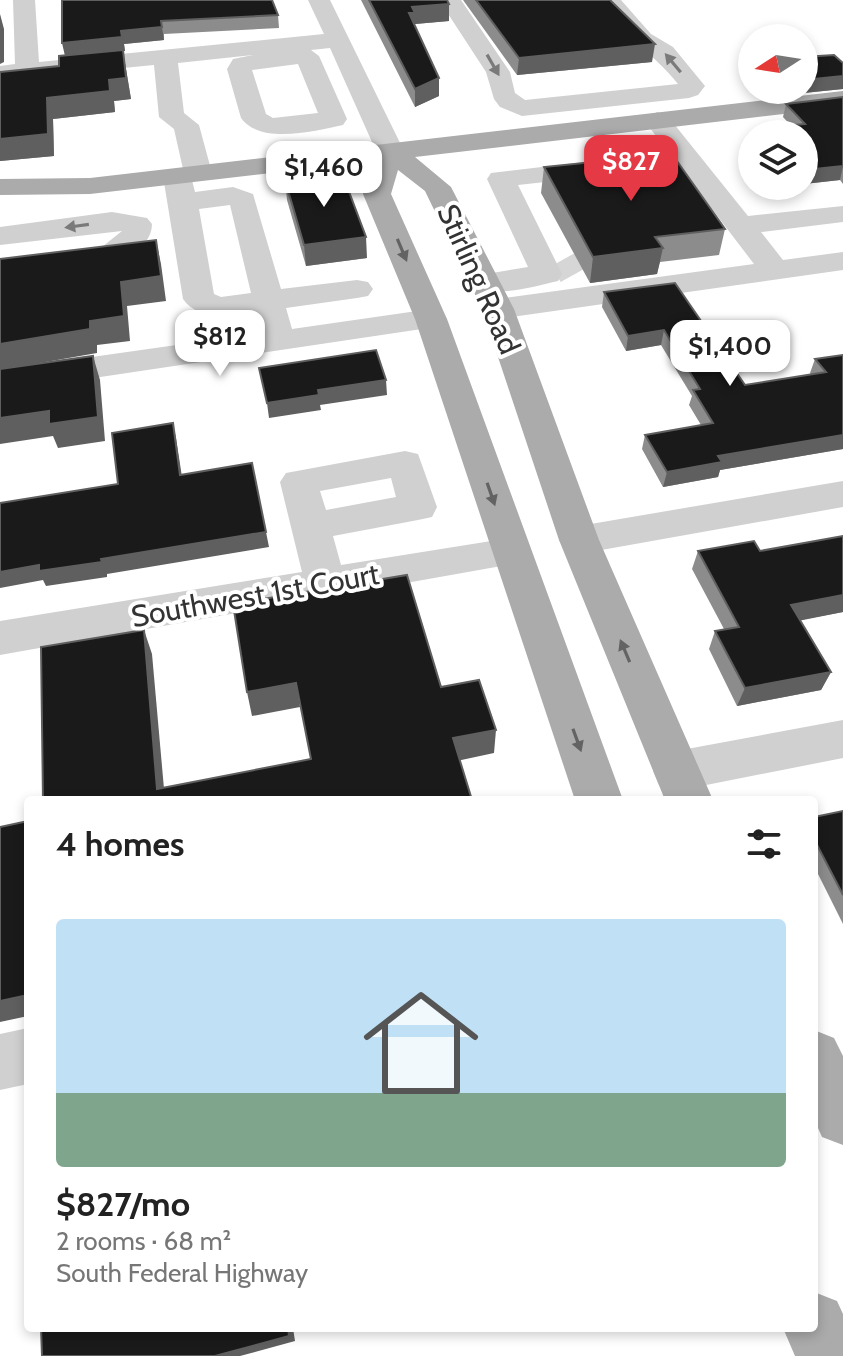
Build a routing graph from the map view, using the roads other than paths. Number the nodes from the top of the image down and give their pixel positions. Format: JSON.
{"nodes":[{"id":1,"x":24,"y":0,"type":"edge"},
{"id":2,"x":319,"y":0,"type":"edge"},
{"id":3,"x":450,"y":0,"type":"edge"},
{"id":4,"x":609,"y":0,"type":"edge"},
{"id":5,"x":338,"y":40,"type":"junction"},
{"id":6,"x":165,"y":57,"type":"junction"},
{"id":7,"x":312,"y":68,"type":"junction"},
{"id":8,"x":27,"y":70,"type":"junction"},
{"id":9,"x":0,"y":73,"type":"edge"},
{"id":10,"x":355,"y":75,"type":"junction"},
{"id":11,"x":839,"y":104,"type":"edge"},
{"id":12,"x":657,"y":120,"type":"junction"},
{"id":13,"x":269,"y":126,"type":"junction"},
{"id":14,"x":390,"y":151,"type":"junction"},
{"id":15,"x":687,"y":158,"type":"junction"},
{"id":16,"x":280,"y":164,"type":"junction"},
{"id":17,"x":139,"y":180,"type":"junction"},
{"id":18,"x":186,"y":184,"type":"junction"},
{"id":19,"x":90,"y":186,"type":"junction"},
{"id":20,"x":0,"y":187,"type":"edge"},
{"id":21,"x":0,"y":206,"type":"edge"},
{"id":22,"x":515,"y":207,"type":"junction"},
{"id":23,"x":840,"y":214,"type":"dead end"},
{"id":24,"x":137,"y":224,"type":"junction"},
{"id":25,"x":740,"y":226,"type":"junction"},
{"id":26,"x":0,"y":236,"type":"edge"},
{"id":27,"x":843,"y":261,"type":"edge"},
{"id":28,"x":775,"y":270,"type":"junction"},
{"id":29,"x":0,"y":273,"type":"edge"},
{"id":30,"x":576,"y":277,"type":"junction"},
{"id":31,"x":357,"y":289,"type":"dead end"},
{"id":32,"x":491,"y":296,"type":"junction"},
{"id":33,"x":269,"y":301,"type":"junction"},
{"id":34,"x":431,"y":319,"type":"junction"},
{"id":35,"x":279,"y":341,"type":"junction"},
{"id":36,"x":0,"y":381,"type":"edge"},
{"id":37,"x":843,"y":494,"type":"edge"},
{"id":38,"x":311,"y":526,"type":"dead end"},
{"id":39,"x":579,"y":540,"type":"junction"},
{"id":40,"x":510,"y":552,"type":"junction"},
{"id":41,"x":326,"y":584,"type":"junction"},
{"id":42,"x":0,"y":638,"type":"edge"},
{"id":43,"x":843,"y":739,"type":"edge"},
{"id":44,"x":682,"y":786,"type":"edge"},
{"id":45,"x":598,"y":796,"type":"edge"},
{"id":46,"x":24,"y":1057,"type":"edge"},
{"id":47,"x":0,"y":1062,"type":"edge"},
{"id":48,"x":818,"y":1066,"type":"edge"},
{"id":49,"x":843,"y":1116,"type":"edge"},
{"id":50,"x":818,"y":1332,"type":"edge"},
{"id":51,"x":828,"y":1356,"type":"edge"}],
"edges":[{"from":1,"to":8,"type":"street"},
{"from":2,"to":5,"type":"street"},
{"from":3,"to":4,"type":"street","one_way":true},
{"from":5,"to":6,"type":"street"},
{"from":5,"to":10,"type":"street"},
{"from":6,"to":8,"type":"street"},
{"from":6,"to":18,"type":"street"},
{"from":7,"to":10,"type":"street"},
{"from":7,"to":13,"type":"street"},
{"from":7,"to":13,"type":"street"},
{"from":8,"to":9,"type":"street"},
{"from":10,"to":14,"type":"street"},
{"from":11,"to":12,"type":"main road"},
{"from":12,"to":14,"type":"main road"},
{"from":12,"to":15,"type":"street"},
{"from":13,"to":16,"type":"street"},
{"from":14,"to":16,"type":"main road"},
{"from":14,"to":32,"type":"main road","name":"Stirling Road"},
{"from":14,"to":34,"type":"main road","name":"Stirling Road","one_way":true},
{"from":15,"to":22,"type":"street"},
{"from":15,"to":25,"type":"street"},
{"from":16,"to":18,"type":"main road"},
{"from":17,"to":18,"type":"main road"},
{"from":17,"to":19,"type":"main road"},
{"from":17,"to":24,"type":"street"},
{"from":18,"to":33,"type":"street"},
{"from":18,"to":33,"type":"street"},
{"from":19,"to":20,"type":"main road"},
{"from":19,"to":21,"type":"main road"},
{"from":22,"to":30,"type":"street"},
{"from":22,"to":32,"type":"street"},
{"from":23,"to":25,"type":"street"},
{"from":24,"to":26,"type":"street","one_way":true},
{"from":24,"to":29,"type":"street"},
{"from":25,"to":28,"type":"street"},
{"from":27,"to":28,"type":"street"},
{"from":28,"to":30,"type":"street"},
{"from":30,"to":32,"type":"street"},
{"from":31,"to":33,"type":"street"},
{"from":32,"to":39,"type":"main road","name":"Stirling Road"},
{"from":33,"to":35,"type":"street"},
{"from":34,"to":35,"type":"street"},
{"from":34,"to":40,"type":"main road","name":"Stirling Road","one_way":true},
{"from":35,"to":36,"type":"street"},
{"from":37,"to":39,"type":"street"},
{"from":38,"to":41,"type":"street"},
{"from":44,"to":39,"type":"main road","name":"Stirling Road","one_way":true},
{"from":40,"to":41,"type":"street","name":"Southwest 1st Court"},
{"from":40,"to":45,"type":"main road","name":"Stirling Road","one_way":true},
{"from":41,"to":42,"type":"street","name":"Southwest 1st Court"},
{"from":43,"to":44,"type":"street"},
{"from":46,"to":47,"type":"street"},
{"from":48,"to":49,"type":"main road"},
{"from":50,"to":51,"type":"main road"}]}
